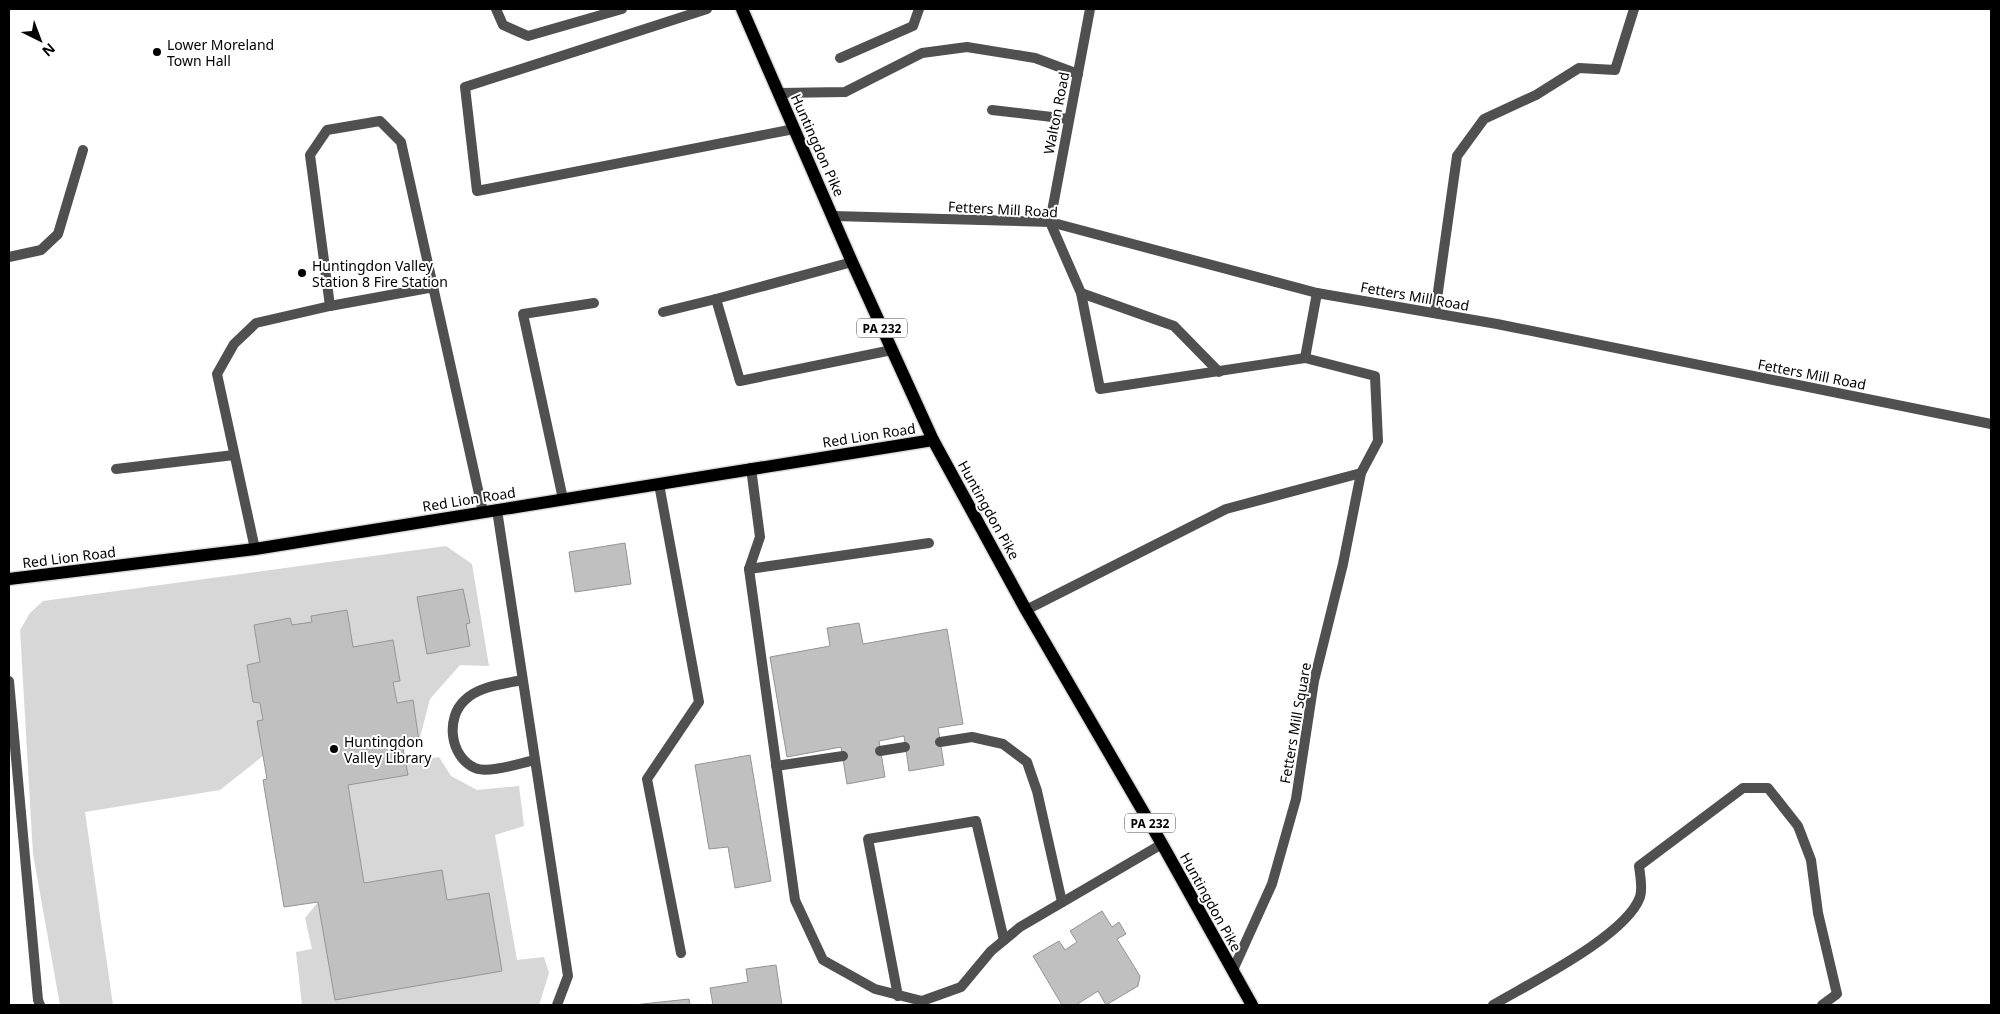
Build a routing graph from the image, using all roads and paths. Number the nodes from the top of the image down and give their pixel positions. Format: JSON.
{"nodes":[{"id":1,"x":496,"y":9,"type":"edge"},
{"id":2,"x":622,"y":9,"type":"edge"},
{"id":3,"x":707,"y":9,"type":"edge"},
{"id":4,"x":742,"y":9,"type":"edge"},
{"id":5,"x":919,"y":9,"type":"edge"},
{"id":6,"x":1090,"y":9,"type":"edge"},
{"id":7,"x":1634,"y":9,"type":"edge"},
{"id":8,"x":840,"y":58,"type":"dead end"},
{"id":9,"x":1078,"y":74,"type":"junction"},
{"id":10,"x":779,"y":93,"type":"junction"},
{"id":11,"x":992,"y":110,"type":"dead end"},
{"id":12,"x":1069,"y":119,"type":"junction"},
{"id":13,"x":794,"y":129,"type":"junction"},
{"id":14,"x":83,"y":150,"type":"dead end"},
{"id":15,"x":833,"y":216,"type":"junction"},
{"id":16,"x":1050,"y":222,"type":"junction"},
{"id":17,"x":9,"y":257,"type":"edge"},
{"id":18,"x":852,"y":262,"type":"junction"},
{"id":19,"x":434,"y":286,"type":"junction"},
{"id":20,"x":1081,"y":293,"type":"junction"},
{"id":21,"x":1317,"y":293,"type":"junction"},
{"id":22,"x":716,"y":299,"type":"junction"},
{"id":23,"x":594,"y":303,"type":"dead end"},
{"id":24,"x":330,"y":306,"type":"junction"},
{"id":25,"x":663,"y":312,"type":"dead end"},
{"id":26,"x":1436,"y":313,"type":"junction"},
{"id":27,"x":892,"y":350,"type":"junction"},
{"id":28,"x":1305,"y":358,"type":"junction"},
{"id":29,"x":1219,"y":372,"type":"junction"},
{"id":30,"x":1991,"y":424,"type":"edge"},
{"id":31,"x":934,"y":440,"type":"junction"},
{"id":32,"x":234,"y":455,"type":"junction"},
{"id":33,"x":751,"y":468,"type":"junction"},
{"id":34,"x":116,"y":469,"type":"dead end"},
{"id":35,"x":1361,"y":473,"type":"junction"},
{"id":36,"x":659,"y":484,"type":"junction"},
{"id":37,"x":563,"y":499,"type":"junction"},
{"id":38,"x":497,"y":510,"type":"junction"},
{"id":39,"x":482,"y":512,"type":"junction"},
{"id":40,"x":929,"y":543,"type":"dead end"},
{"id":41,"x":255,"y":549,"type":"junction"},
{"id":42,"x":749,"y":569,"type":"junction"},
{"id":43,"x":9,"y":579,"type":"edge"},
{"id":44,"x":1026,"y":610,"type":"junction"},
{"id":45,"x":522,"y":680,"type":"junction"},
{"id":46,"x":9,"y":681,"type":"edge"},
{"id":47,"x":940,"y":742,"type":"dead end"},
{"id":48,"x":905,"y":747,"type":"dead end"},
{"id":49,"x":880,"y":751,"type":"dead end"},
{"id":50,"x":843,"y":756,"type":"dead end"},
{"id":51,"x":535,"y":760,"type":"junction"},
{"id":52,"x":776,"y":766,"type":"junction"},
{"id":53,"x":1162,"y":844,"type":"junction"},
{"id":54,"x":1062,"y":902,"type":"junction"},
{"id":55,"x":1004,"y":940,"type":"junction"},
{"id":56,"x":681,"y":954,"type":"dead end"},
{"id":57,"x":1233,"y":970,"type":"junction"},
{"id":58,"x":898,"y":996,"type":"junction"},
{"id":59,"x":40,"y":1005,"type":"edge"},
{"id":60,"x":557,"y":1005,"type":"edge"},
{"id":61,"x":1252,"y":1005,"type":"edge"},
{"id":62,"x":1493,"y":1005,"type":"edge"},
{"id":63,"x":1822,"y":1005,"type":"edge"}],
"edges":[{"from":1,"to":2,"type":"street"},
{"from":3,"to":13,"type":"street"},
{"from":4,"to":10,"type":"main road","name":"Huntingdon Pike","number":"PA 232"},
{"from":5,"to":8,"type":"street"},
{"from":6,"to":9,"type":"street","name":"Walton Road"},
{"from":7,"to":26,"type":"street"},
{"from":9,"to":10,"type":"street"},
{"from":9,"to":12,"type":"street","name":"Walton Road"},
{"from":10,"to":13,"type":"main road","name":"Huntingdon Pike","number":"PA 232"},
{"from":11,"to":12,"type":"street"},
{"from":12,"to":16,"type":"street","name":"Walton Road"},
{"from":13,"to":15,"type":"main road","name":"Huntingdon Pike","number":"PA 232"},
{"from":14,"to":17,"type":"street"},
{"from":15,"to":16,"type":"street","name":"Fetters Mill Road"},
{"from":15,"to":18,"type":"main road","name":"Huntingdon Pike","number":"PA 232"},
{"from":16,"to":20,"type":"street"},
{"from":16,"to":21,"type":"street","name":"Fetters Mill Road"},
{"from":18,"to":22,"type":"street"},
{"from":18,"to":27,"type":"main road","name":"Huntingdon Pike","number":"PA 232"},
{"from":19,"to":24,"type":"street"},
{"from":19,"to":24,"type":"street"},
{"from":19,"to":39,"type":"street"},
{"from":20,"to":29,"type":"street"},
{"from":20,"to":29,"type":"street"},
{"from":21,"to":26,"type":"street","name":"Fetters Mill Road"},
{"from":21,"to":28,"type":"street"},
{"from":22,"to":25,"type":"street"},
{"from":22,"to":27,"type":"street"},
{"from":23,"to":37,"type":"street"},
{"from":24,"to":32,"type":"street"},
{"from":26,"to":30,"type":"street","name":"Fetters Mill Road"},
{"from":27,"to":31,"type":"main road","name":"Huntingdon Pike","number":"PA 232"},
{"from":28,"to":29,"type":"street"},
{"from":28,"to":35,"type":"street","name":"Fetters Mill Square"},
{"from":31,"to":33,"type":"main road","name":"Red Lion Road"},
{"from":31,"to":44,"type":"main road","name":"Huntingdon Pike","number":"PA 232"},
{"from":32,"to":34,"type":"street"},
{"from":32,"to":41,"type":"street"},
{"from":33,"to":36,"type":"main road","name":"Red Lion Road"},
{"from":33,"to":42,"type":"street"},
{"from":35,"to":44,"type":"street"},
{"from":35,"to":57,"type":"street","name":"Fetters Mill Square"},
{"from":36,"to":37,"type":"main road","name":"Red Lion Road"},
{"from":36,"to":56,"type":"street"},
{"from":37,"to":38,"type":"main road","name":"Red Lion Road"},
{"from":38,"to":39,"type":"main road","name":"Red Lion Road"},
{"from":38,"to":45,"type":"street"},
{"from":39,"to":41,"type":"main road","name":"Red Lion Road"},
{"from":40,"to":42,"type":"street"},
{"from":41,"to":43,"type":"main road","name":"Red Lion Road"},
{"from":42,"to":52,"type":"street"},
{"from":44,"to":53,"type":"main road","name":"Huntingdon Pike","number":"PA 232"},
{"from":45,"to":51,"type":"street"},
{"from":45,"to":51,"type":"street"},
{"from":46,"to":59,"type":"street"},
{"from":47,"to":54,"type":"street"},
{"from":48,"to":49,"type":"street"},
{"from":50,"to":52,"type":"street"},
{"from":51,"to":60,"type":"street"},
{"from":52,"to":58,"type":"street"},
{"from":53,"to":54,"type":"street"},
{"from":53,"to":57,"type":"main road","name":"Huntingdon Pike","number":"PA 232"},
{"from":54,"to":55,"type":"street"},
{"from":55,"to":58,"type":"street"},
{"from":55,"to":58,"type":"street"},
{"from":57,"to":61,"type":"main road","name":"Huntingdon Pike","number":"PA 232"},
{"from":62,"to":63,"type":"street"}]}
